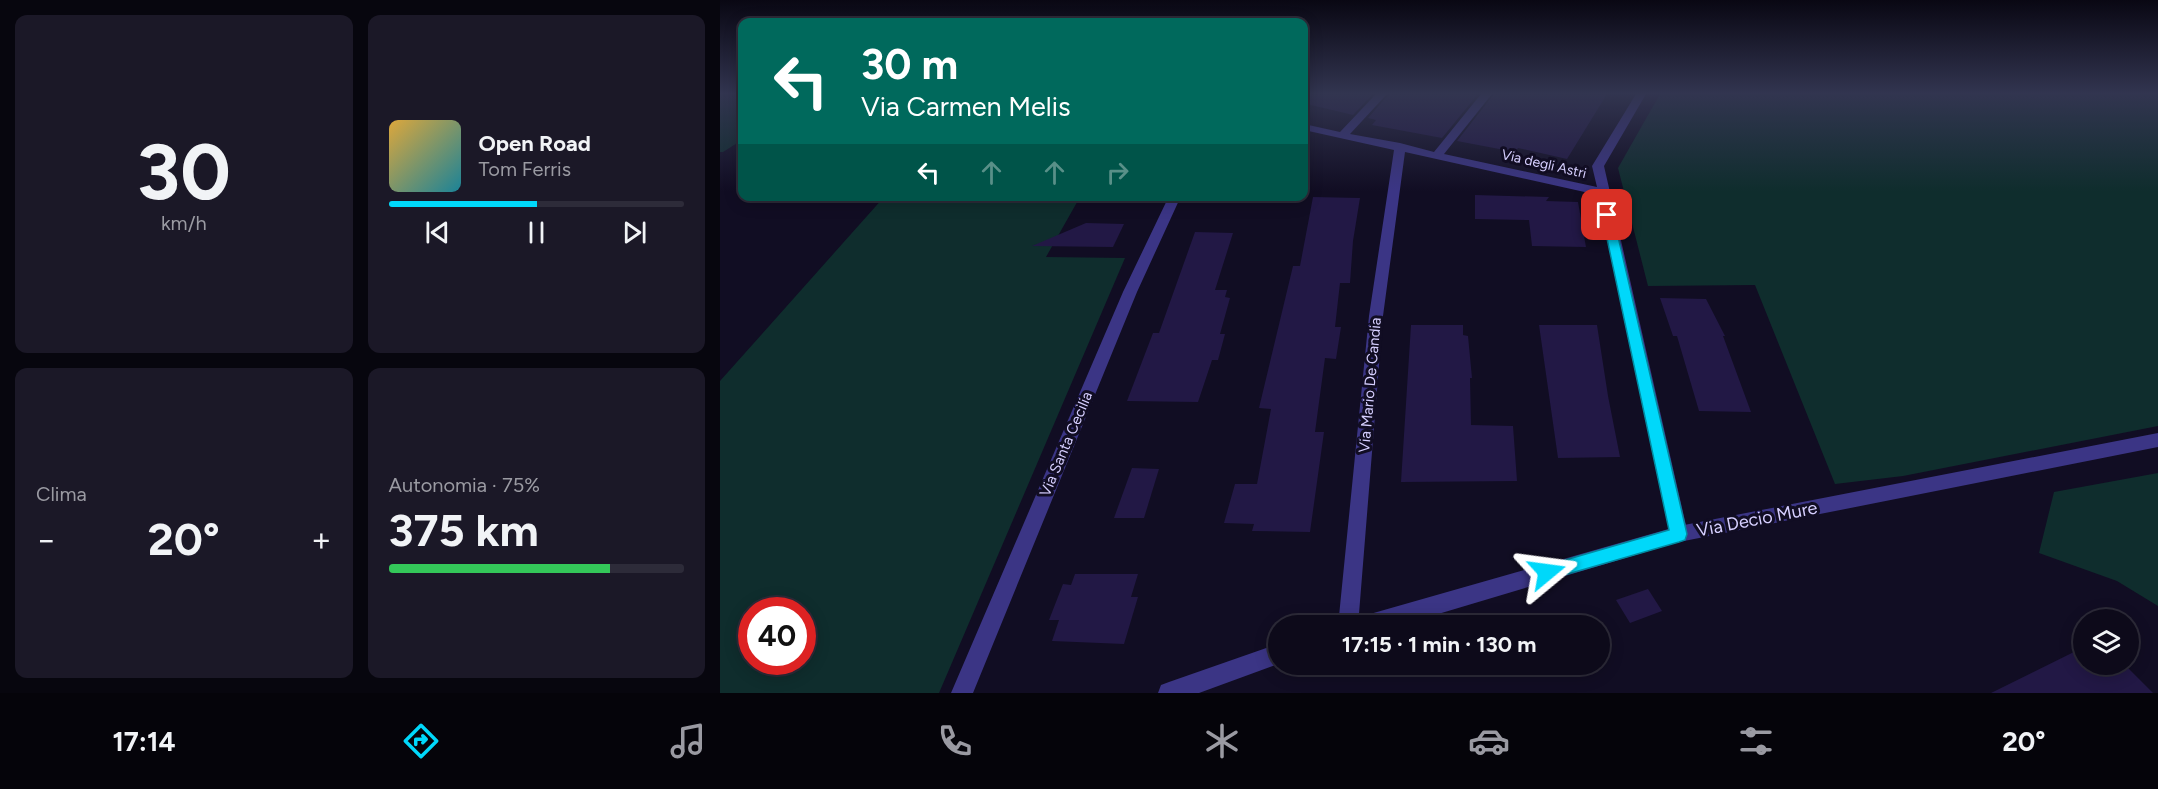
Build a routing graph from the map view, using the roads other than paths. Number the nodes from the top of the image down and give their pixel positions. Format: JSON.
{"nodes":[{"id":1,"x":1351,"y":126,"type":"edge"},
{"id":2,"x":1460,"y":126,"type":"edge"},
{"id":3,"x":1622,"y":126,"type":"edge"},
{"id":4,"x":1308,"y":128,"type":"edge"},
{"id":5,"x":1343,"y":135,"type":"junction"},
{"id":6,"x":1400,"y":146,"type":"junction"},
{"id":7,"x":1437,"y":155,"type":"junction"},
{"id":8,"x":1602,"y":192,"type":"junction"},
{"id":9,"x":1173,"y":201,"type":"edge"},
{"id":10,"x":2158,"y":440,"type":"edge"},
{"id":11,"x":1679,"y":534,"type":"junction"},
{"id":12,"x":1349,"y":615,"type":"edge"},
{"id":13,"x":1401,"y":615,"type":"edge"},
{"id":14,"x":1268,"y":658,"type":"edge"},
{"id":15,"x":962,"y":693,"type":"edge"},
{"id":16,"x":1169,"y":693,"type":"edge"}],
"edges":[{"from":1,"to":5,"type":"street"},
{"from":2,"to":7,"type":"street"},
{"from":3,"to":8,"type":"street"},
{"from":4,"to":5,"type":"street","name":"Via degli Astri"},
{"from":5,"to":6,"type":"street","name":"Via degli Astri"},
{"from":6,"to":7,"type":"street","name":"Via degli Astri"},
{"from":6,"to":12,"type":"street","name":"Via Mario De Candia"},
{"from":7,"to":8,"type":"street","name":"Via degli Astri"},
{"from":8,"to":11,"type":"street"},
{"from":9,"to":15,"type":"street","name":"Via Santa Cecilia"},
{"from":10,"to":11,"type":"street","name":"Via Decio Mure"},
{"from":11,"to":13,"type":"street","name":"Via Decio Mure"},
{"from":14,"to":16,"type":"street"}]}
